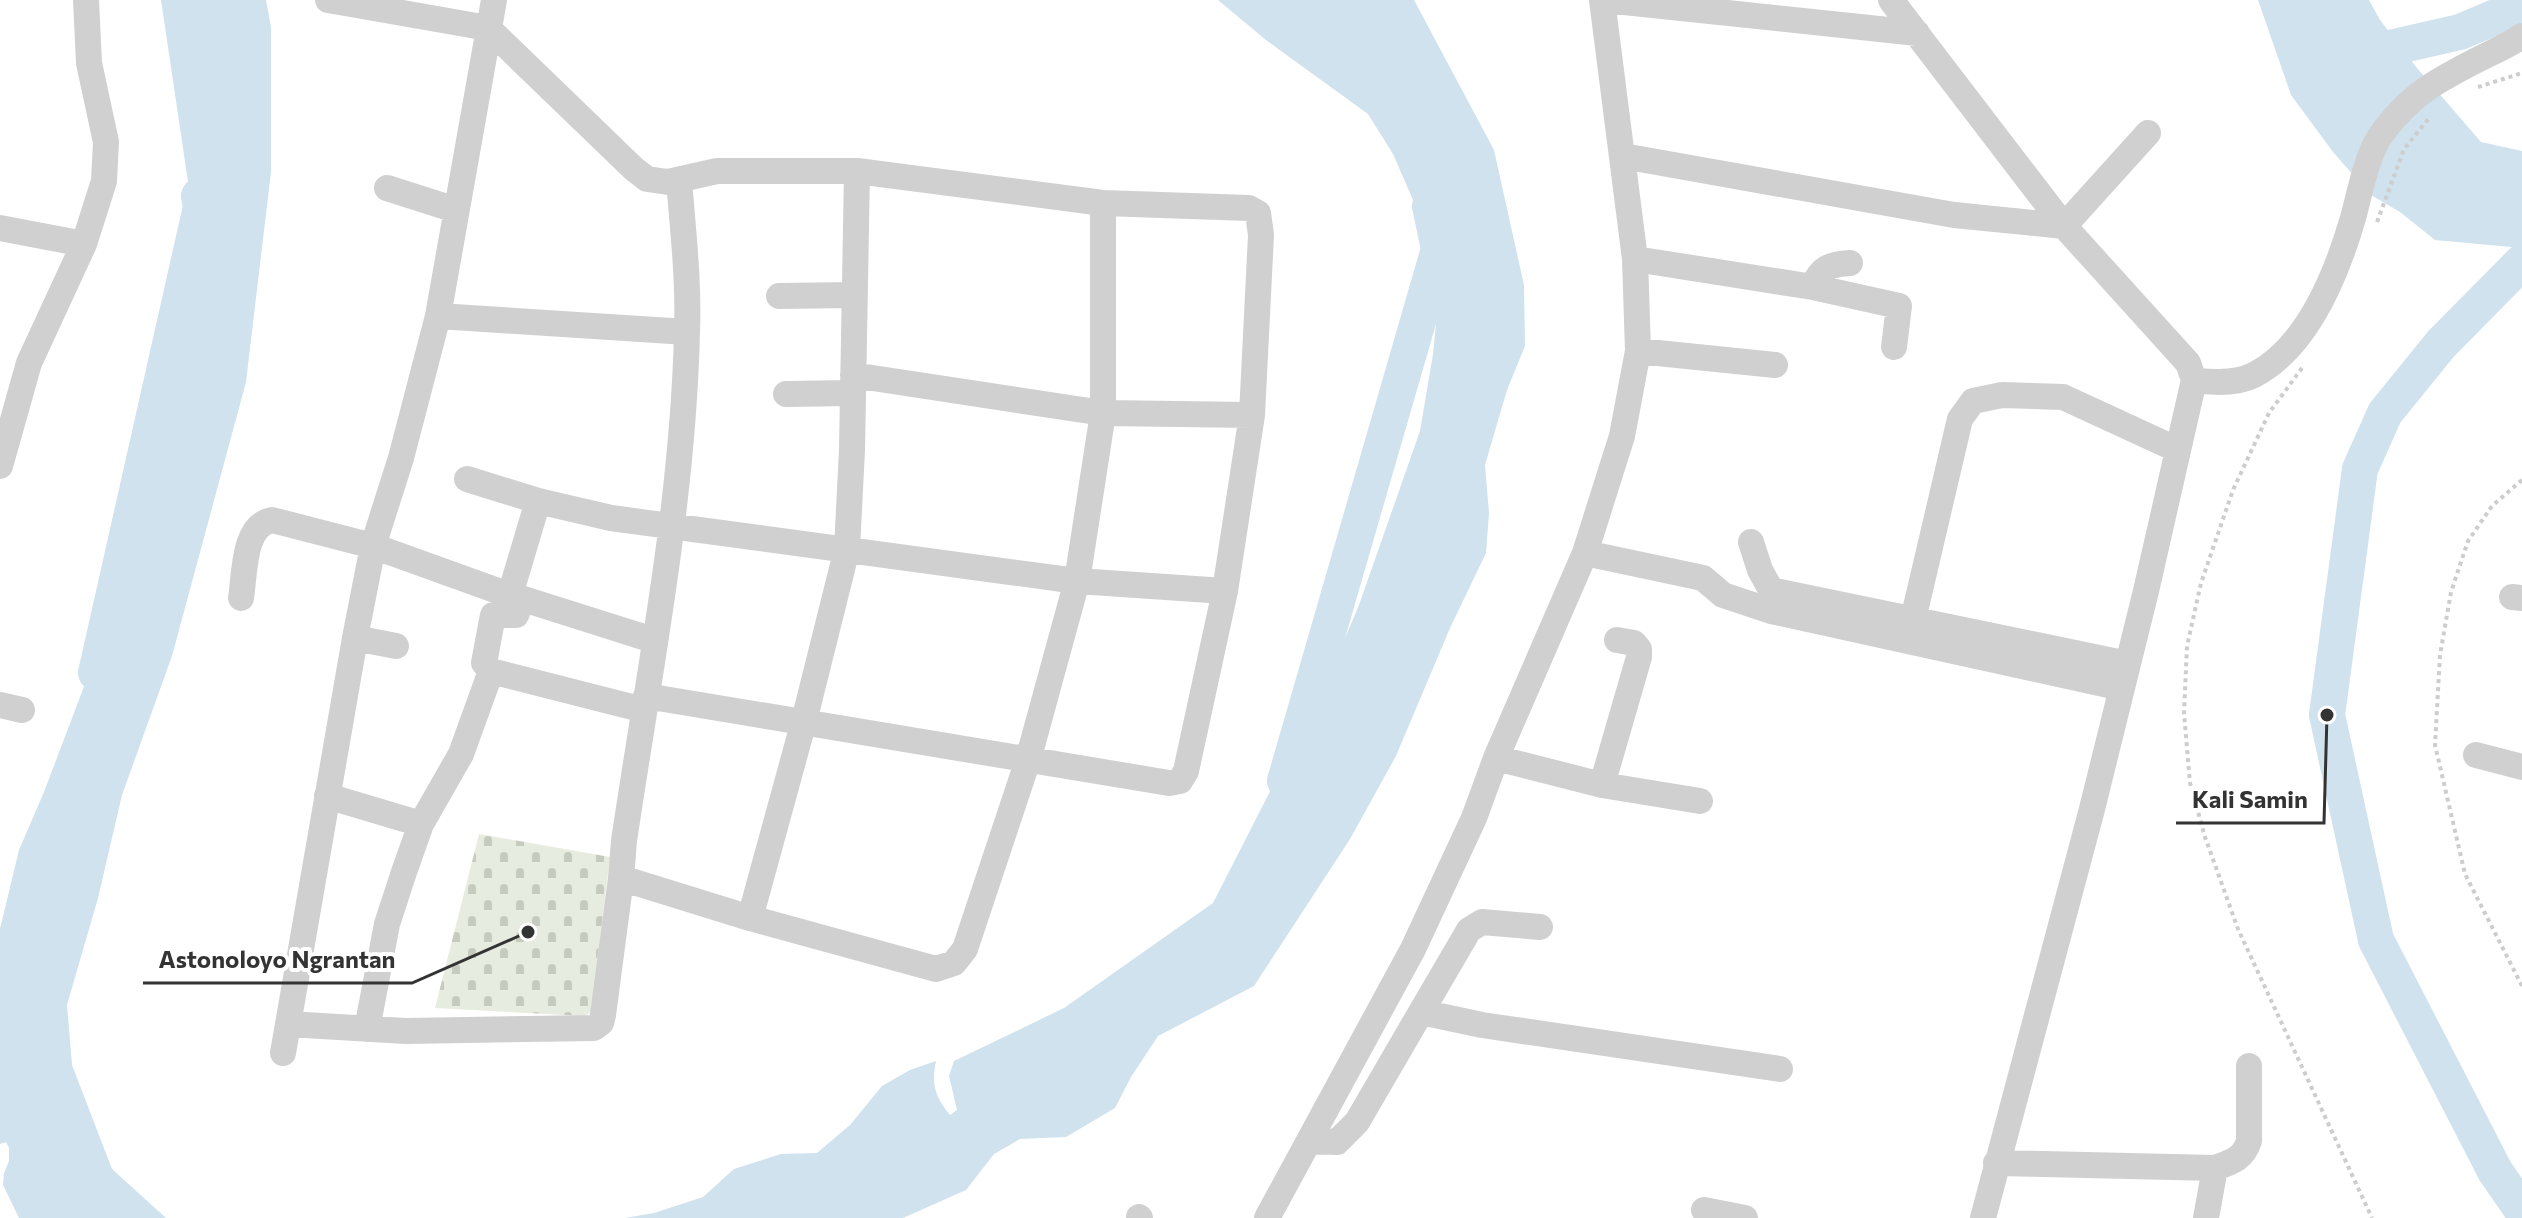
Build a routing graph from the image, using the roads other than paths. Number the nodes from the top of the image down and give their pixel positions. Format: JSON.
{"nodes":[{"id":1,"x":86,"y":0,"type":"edge"},
{"id":2,"x":328,"y":0,"type":"edge"},
{"id":3,"x":494,"y":0,"type":"edge"},
{"id":4,"x":1604,"y":0,"type":"edge"},
{"id":5,"x":1891,"y":0,"type":"edge"},
{"id":6,"x":488,"y":28,"type":"junction"},
{"id":7,"x":1917,"y":33,"type":"junction"},
{"id":8,"x":2520,"y":38,"type":"edge"},
{"id":9,"x":2148,"y":133,"type":"dead end"},
{"id":10,"x":1623,"y":156,"type":"junction"},
{"id":11,"x":857,"y":171,"type":"junction"},
{"id":12,"x":679,"y":180,"type":"junction"},
{"id":13,"x":387,"y":188,"type":"dead end"},
{"id":14,"x":1103,"y":203,"type":"junction"},
{"id":15,"x":456,"y":210,"type":"junction"},
{"id":16,"x":2064,"y":226,"type":"junction"},
{"id":17,"x":0,"y":228,"type":"edge"},
{"id":18,"x":84,"y":244,"type":"junction"},
{"id":19,"x":1635,"y":259,"type":"junction"},
{"id":20,"x":1850,"y":263,"type":"dead end"},
{"id":21,"x":1813,"y":287,"type":"junction"},
{"id":22,"x":854,"y":295,"type":"junction"},
{"id":23,"x":779,"y":296,"type":"dead end"},
{"id":24,"x":438,"y":316,"type":"junction"},
{"id":25,"x":687,"y":332,"type":"junction"},
{"id":26,"x":1894,"y":347,"type":"dead end"},
{"id":27,"x":1638,"y":351,"type":"junction"},
{"id":28,"x":1775,"y":365,"type":"dead end"},
{"id":29,"x":2194,"y":380,"type":"junction"},
{"id":30,"x":852,"y":384,"type":"junction"},
{"id":31,"x":786,"y":394,"type":"dead end"},
{"id":32,"x":1103,"y":413,"type":"junction"},
{"id":33,"x":1252,"y":415,"type":"junction"},
{"id":34,"x":2178,"y":450,"type":"junction"},
{"id":35,"x":2,"y":453,"type":"edge"},
{"id":36,"x":467,"y":479,"type":"dead end"},
{"id":37,"x":538,"y":501,"type":"junction"},
{"id":38,"x":672,"y":526,"type":"junction"},
{"id":39,"x":1751,"y":542,"type":"dead end"},
{"id":40,"x":373,"y":546,"type":"junction"},
{"id":41,"x":847,"y":549,"type":"junction"},
{"id":42,"x":1585,"y":553,"type":"junction"},
{"id":43,"x":1077,"y":581,"type":"junction"},
{"id":44,"x":1225,"y":591,"type":"junction"},
{"id":45,"x":517,"y":597,"type":"junction"},
{"id":46,"x":241,"y":598,"type":"dead end"},
{"id":47,"x":1771,"y":601,"type":"junction"},
{"id":48,"x":1911,"y":630,"type":"junction"},
{"id":49,"x":355,"y":638,"type":"junction"},
{"id":50,"x":653,"y":640,"type":"junction"},
{"id":51,"x":1617,"y":640,"type":"dead end"},
{"id":52,"x":396,"y":646,"type":"dead end"},
{"id":53,"x":491,"y":671,"type":"junction"},
{"id":54,"x":2125,"y":676,"type":"junction"},
{"id":55,"x":645,"y":703,"type":"junction"},
{"id":56,"x":804,"y":721,"type":"junction"},
{"id":57,"x":2476,"y":755,"type":"dead end"},
{"id":58,"x":1496,"y":758,"type":"junction"},
{"id":59,"x":1028,"y":760,"type":"junction"},
{"id":60,"x":2522,"y":767,"type":"edge"},
{"id":61,"x":1602,"y":785,"type":"junction"},
{"id":62,"x":327,"y":796,"type":"junction"},
{"id":63,"x":1700,"y":801,"type":"dead end"},
{"id":64,"x":421,"y":824,"type":"junction"},
{"id":65,"x":621,"y":878,"type":"junction"},
{"id":66,"x":750,"y":918,"type":"junction"},
{"id":67,"x":1540,"y":927,"type":"dead end"},
{"id":68,"x":1421,"y":1012,"type":"junction"},
{"id":69,"x":288,"y":1024,"type":"junction"},
{"id":70,"x":367,"y":1029,"type":"junction"},
{"id":71,"x":1369,"y":1032,"type":"junction"},
{"id":72,"x":1397,"y":1050,"type":"junction"},
{"id":73,"x":283,"y":1053,"type":"dead end"},
{"id":74,"x":2249,"y":1066,"type":"dead end"},
{"id":75,"x":1780,"y":1069,"type":"dead end"},
{"id":76,"x":1310,"y":1141,"type":"junction"},
{"id":77,"x":1996,"y":1163,"type":"junction"},
{"id":78,"x":2215,"y":1168,"type":"junction"},
{"id":79,"x":1704,"y":1210,"type":"dead end"},
{"id":80,"x":1267,"y":1218,"type":"edge"},
{"id":81,"x":1745,"y":1218,"type":"edge"},
{"id":82,"x":1983,"y":1218,"type":"edge"},
{"id":83,"x":2206,"y":1218,"type":"edge"}],
"edges":[{"from":1,"to":18,"type":"street"},
{"from":2,"to":6,"type":"street"},
{"from":3,"to":6,"type":"street"},
{"from":4,"to":7,"type":"street"},
{"from":4,"to":10,"type":"street"},
{"from":5,"to":7,"type":"street"},
{"from":6,"to":12,"type":"street"},
{"from":6,"to":15,"type":"street"},
{"from":7,"to":16,"type":"street"},
{"from":8,"to":29,"type":"street"},
{"from":9,"to":16,"type":"street"},
{"from":10,"to":16,"type":"street"},
{"from":10,"to":19,"type":"street"},
{"from":11,"to":12,"type":"street"},
{"from":11,"to":14,"type":"street"},
{"from":11,"to":22,"type":"street"},
{"from":12,"to":25,"type":"street"},
{"from":13,"to":15,"type":"street"},
{"from":14,"to":32,"type":"street"},
{"from":14,"to":33,"type":"street"},
{"from":15,"to":24,"type":"street"},
{"from":16,"to":29,"type":"street"},
{"from":17,"to":18,"type":"street"},
{"from":18,"to":35,"type":"street"},
{"from":19,"to":21,"type":"street"},
{"from":19,"to":27,"type":"street"},
{"from":20,"to":21,"type":"street"},
{"from":21,"to":26,"type":"street"},
{"from":22,"to":23,"type":"street"},
{"from":22,"to":30,"type":"street"},
{"from":24,"to":25,"type":"street"},
{"from":24,"to":40,"type":"street"},
{"from":25,"to":38,"type":"street"},
{"from":27,"to":28,"type":"street"},
{"from":27,"to":42,"type":"street"},
{"from":29,"to":34,"type":"street"},
{"from":30,"to":31,"type":"street"},
{"from":30,"to":32,"type":"street"},
{"from":30,"to":41,"type":"street"},
{"from":32,"to":33,"type":"street"},
{"from":32,"to":43,"type":"street"},
{"from":33,"to":44,"type":"street"},
{"from":34,"to":48,"type":"street"},
{"from":34,"to":54,"type":"street"},
{"from":36,"to":37,"type":"street"},
{"from":37,"to":38,"type":"street"},
{"from":37,"to":45,"type":"street"},
{"from":38,"to":41,"type":"street"},
{"from":38,"to":50,"type":"street"},
{"from":39,"to":47,"type":"street"},
{"from":40,"to":45,"type":"street"},
{"from":40,"to":46,"type":"street"},
{"from":40,"to":49,"type":"street"},
{"from":41,"to":43,"type":"street"},
{"from":41,"to":56,"type":"street"},
{"from":42,"to":47,"type":"street"},
{"from":42,"to":58,"type":"street"},
{"from":43,"to":44,"type":"street"},
{"from":43,"to":59,"type":"street"},
{"from":44,"to":59,"type":"street"},
{"from":45,"to":50,"type":"street"},
{"from":45,"to":53,"type":"street"},
{"from":47,"to":48,"type":"street"},
{"from":48,"to":54,"type":"street"},
{"from":49,"to":52,"type":"street"},
{"from":49,"to":62,"type":"street"},
{"from":50,"to":55,"type":"street"},
{"from":51,"to":61,"type":"street"},
{"from":53,"to":55,"type":"street"},
{"from":53,"to":64,"type":"street"},
{"from":54,"to":77,"type":"street"},
{"from":55,"to":56,"type":"street"},
{"from":55,"to":65,"type":"street"},
{"from":56,"to":59,"type":"street"},
{"from":56,"to":66,"type":"street"},
{"from":57,"to":60,"type":"street"},
{"from":58,"to":61,"type":"street"},
{"from":58,"to":71,"type":"street"},
{"from":59,"to":66,"type":"street"},
{"from":61,"to":63,"type":"street"},
{"from":62,"to":64,"type":"street"},
{"from":62,"to":69,"type":"street"},
{"from":64,"to":70,"type":"street"},
{"from":65,"to":66,"type":"street"},
{"from":65,"to":70,"type":"street"},
{"from":67,"to":68,"type":"street"},
{"from":68,"to":72,"type":"street"},
{"from":68,"to":75,"type":"street"},
{"from":69,"to":70,"type":"street"},
{"from":69,"to":73,"type":"street"},
{"from":71,"to":72,"type":"street"},
{"from":71,"to":76,"type":"street"},
{"from":72,"to":76,"type":"street"},
{"from":74,"to":78,"type":"street"},
{"from":76,"to":80,"type":"street"},
{"from":77,"to":78,"type":"street"},
{"from":77,"to":82,"type":"street"},
{"from":78,"to":83,"type":"street"},
{"from":79,"to":81,"type":"street"}]}
